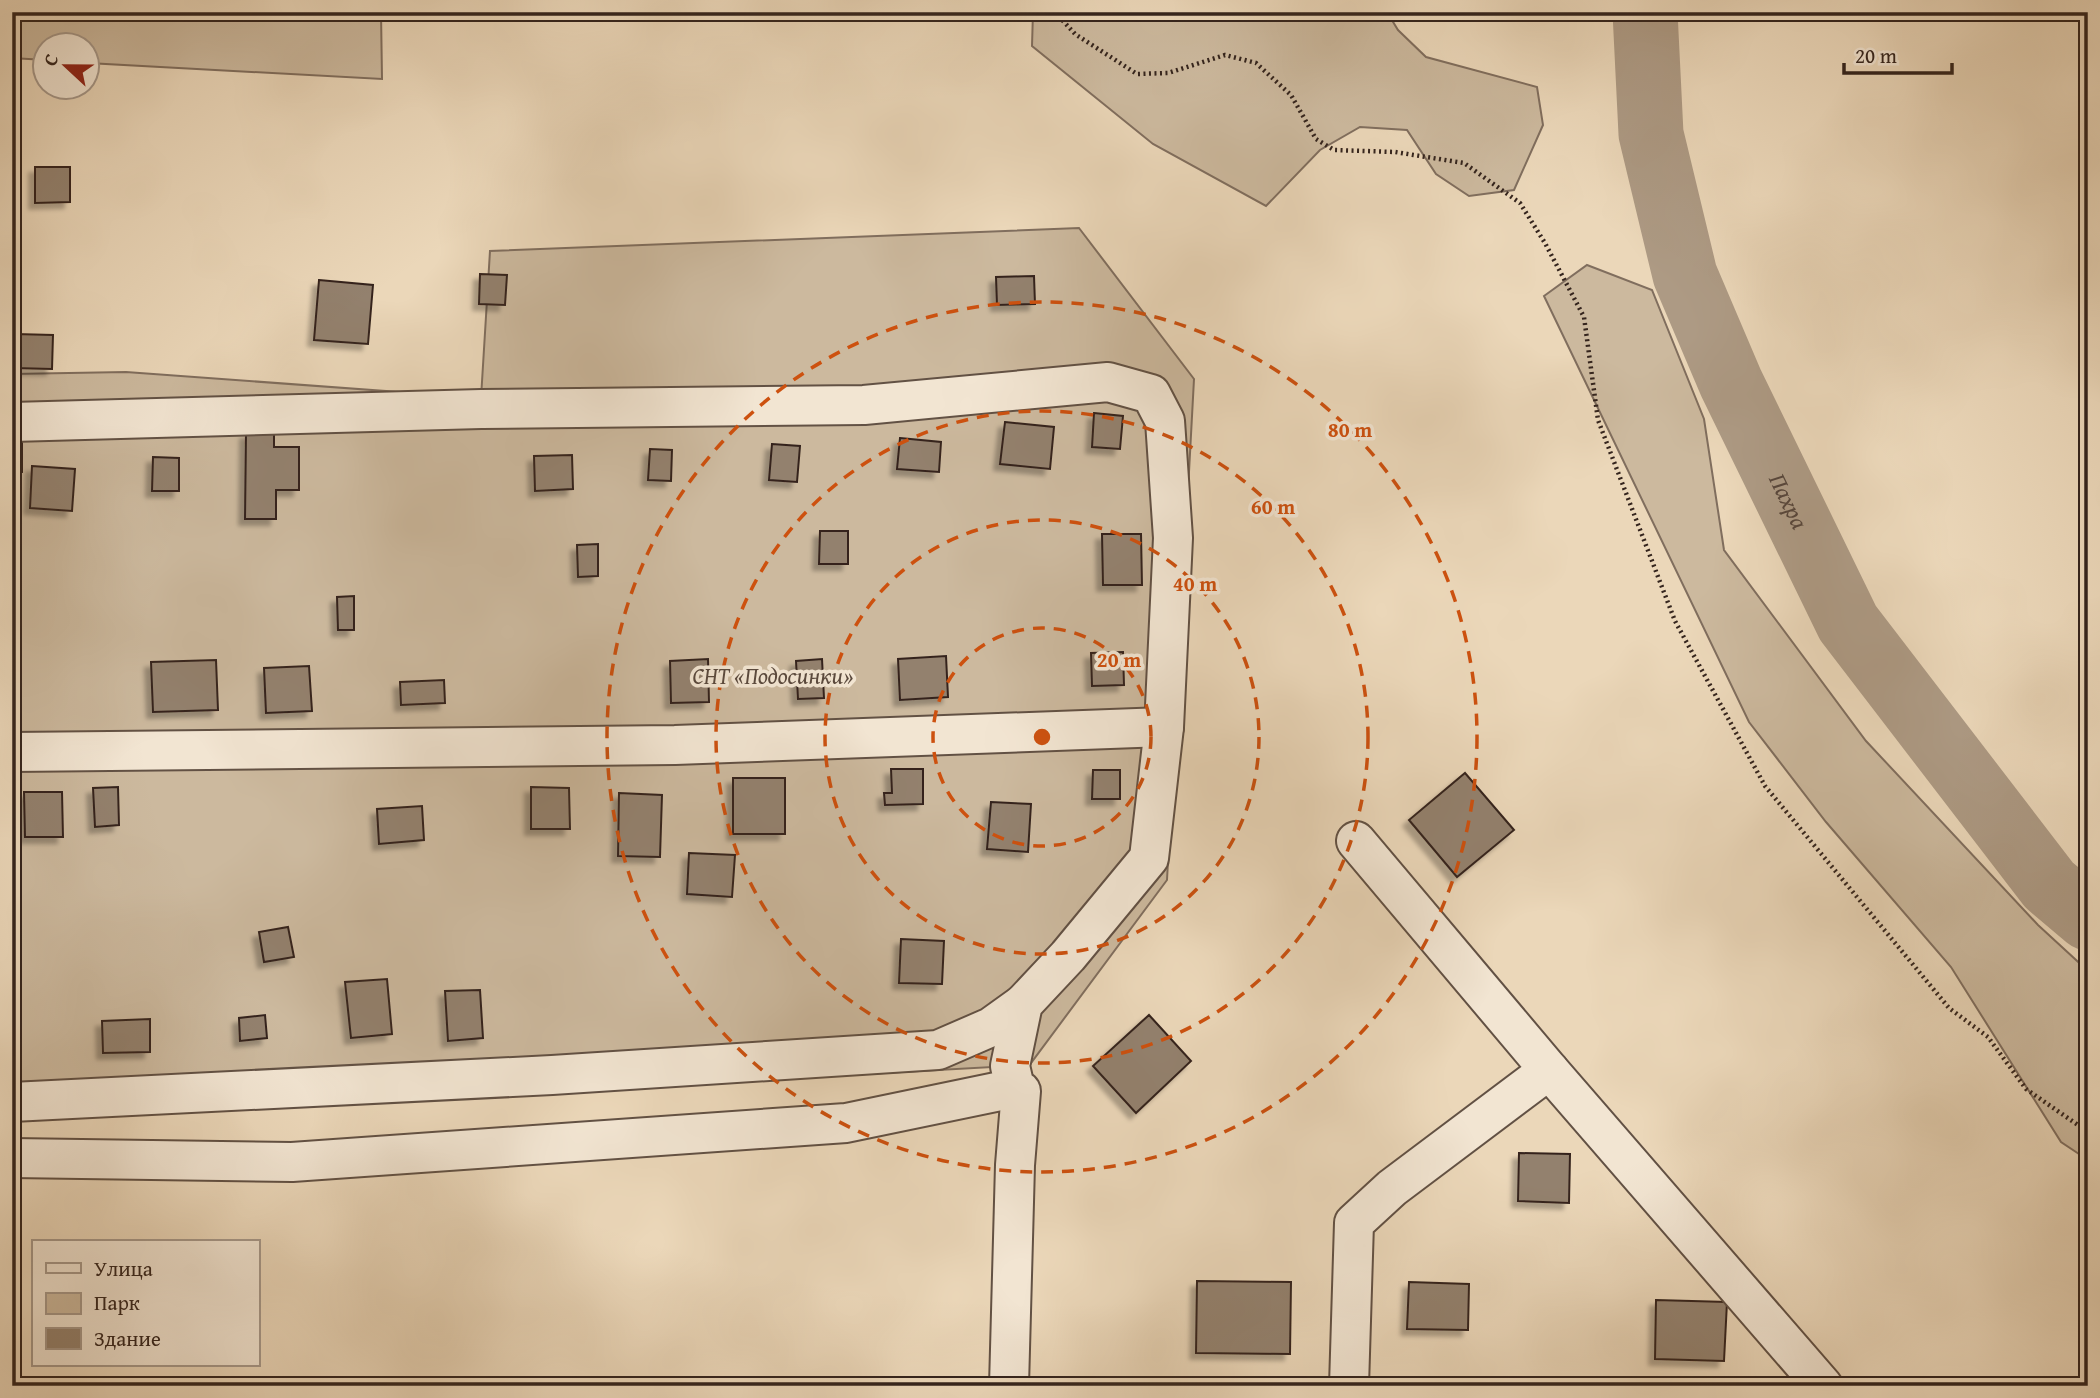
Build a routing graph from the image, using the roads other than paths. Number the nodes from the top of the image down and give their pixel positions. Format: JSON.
{"nodes":[{"id":1,"x":12,"y":422,"type":"edge"},
{"id":2,"x":1164,"y":727,"type":"junction"},
{"id":3,"x":12,"y":752,"type":"edge"},
{"id":4,"x":1356,"y":841,"type":"dead end"},
{"id":5,"x":1023,"y":1004,"type":"junction"},
{"id":6,"x":1549,"y":1070,"type":"junction"},
{"id":7,"x":1015,"y":1088,"type":"junction"},
{"id":8,"x":12,"y":1102,"type":"edge"},
{"id":9,"x":12,"y":1158,"type":"edge"},
{"id":10,"x":1010,"y":1386,"type":"edge"},
{"id":11,"x":1349,"y":1386,"type":"edge"},
{"id":12,"x":1822,"y":1386,"type":"edge"}],
"edges":[{"from":1,"to":2,"type":"street"},
{"from":2,"to":3,"type":"street"},
{"from":2,"to":5,"type":"street"},
{"from":4,"to":6,"type":"street"},
{"from":5,"to":7,"type":"street"},
{"from":5,"to":8,"type":"street"},
{"from":6,"to":11,"type":"street"},
{"from":6,"to":12,"type":"street"},
{"from":7,"to":9,"type":"street"},
{"from":7,"to":10,"type":"street"}]}
